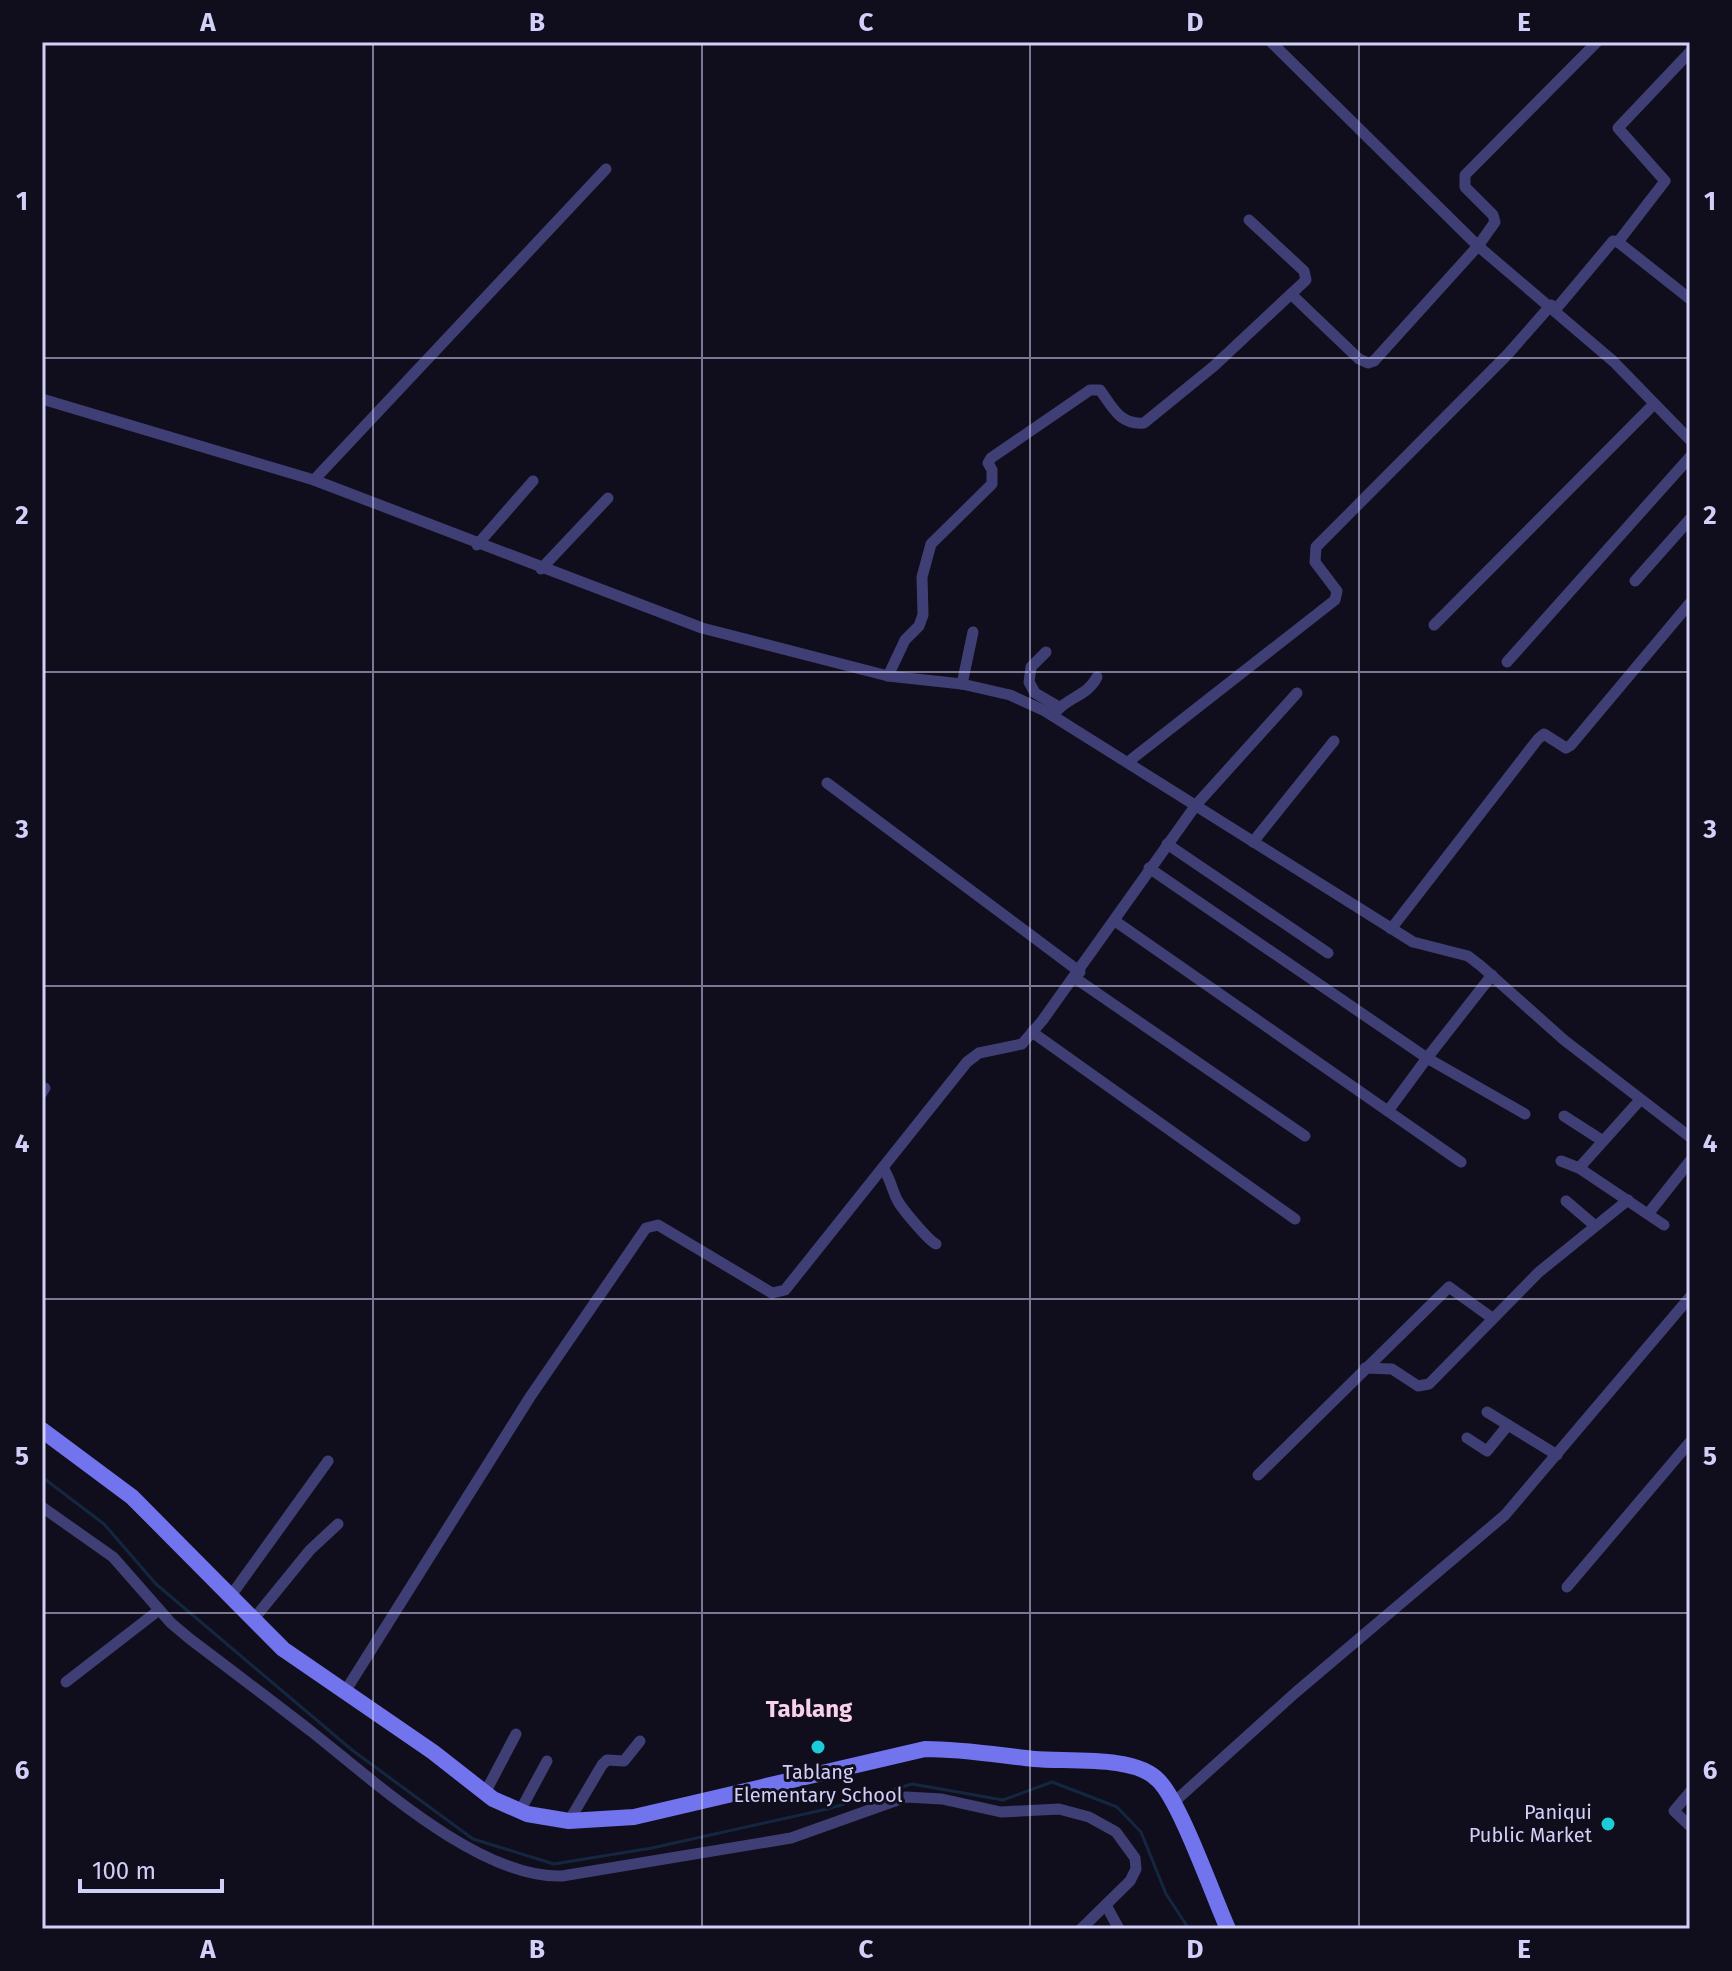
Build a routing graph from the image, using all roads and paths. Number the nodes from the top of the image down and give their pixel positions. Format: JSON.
{"nodes":[{"id":1,"x":1271,"y":42,"type":"edge"},
{"id":2,"x":1597,"y":42,"type":"edge"},
{"id":3,"x":1690,"y":52,"type":"edge"},
{"id":4,"x":606,"y":169,"type":"dead end"},
{"id":5,"x":1249,"y":220,"type":"dead end"},
{"id":6,"x":1618,"y":242,"type":"junction"},
{"id":7,"x":1478,"y":246,"type":"junction"},
{"id":8,"x":1291,"y":294,"type":"junction"},
{"id":9,"x":1690,"y":299,"type":"edge"},
{"id":10,"x":1553,"y":307,"type":"junction"},
{"id":11,"x":42,"y":399,"type":"edge"},
{"id":12,"x":1654,"y":404,"type":"junction"},
{"id":13,"x":1690,"y":440,"type":"edge"},
{"id":14,"x":1690,"y":457,"type":"edge"},
{"id":15,"x":314,"y":480,"type":"junction"},
{"id":16,"x":533,"y":481,"type":"dead end"},
{"id":17,"x":608,"y":498,"type":"dead end"},
{"id":18,"x":1690,"y":519,"type":"edge"},
{"id":19,"x":477,"y":545,"type":"junction"},
{"id":20,"x":541,"y":569,"type":"junction"},
{"id":21,"x":1635,"y":581,"type":"dead end"},
{"id":22,"x":1690,"y":603,"type":"edge"},
{"id":23,"x":1434,"y":625,"type":"dead end"},
{"id":24,"x":973,"y":632,"type":"dead end"},
{"id":25,"x":1046,"y":652,"type":"dead end"},
{"id":26,"x":1507,"y":662,"type":"dead end"},
{"id":27,"x":888,"y":676,"type":"junction"},
{"id":28,"x":1097,"y":677,"type":"dead end"},
{"id":29,"x":962,"y":684,"type":"junction"},
{"id":30,"x":1297,"y":693,"type":"dead end"},
{"id":31,"x":1057,"y":712,"type":"junction"},
{"id":32,"x":1334,"y":741,"type":"dead end"},
{"id":33,"x":1128,"y":762,"type":"junction"},
{"id":34,"x":827,"y":783,"type":"dead end"},
{"id":35,"x":1196,"y":805,"type":"junction"},
{"id":36,"x":1253,"y":842,"type":"junction"},
{"id":37,"x":1167,"y":844,"type":"junction"},
{"id":38,"x":1149,"y":868,"type":"junction"},
{"id":39,"x":1115,"y":921,"type":"junction"},
{"id":40,"x":1391,"y":929,"type":"junction"},
{"id":41,"x":1328,"y":953,"type":"dead end"},
{"id":42,"x":1077,"y":975,"type":"junction"},
{"id":43,"x":1492,"y":975,"type":"junction"},
{"id":44,"x":1032,"y":1032,"type":"junction"},
{"id":45,"x":1427,"y":1058,"type":"junction"},
{"id":46,"x":1640,"y":1100,"type":"junction"},
{"id":47,"x":1388,"y":1111,"type":"junction"},
{"id":48,"x":1525,"y":1114,"type":"dead end"},
{"id":49,"x":1564,"y":1116,"type":"dead end"},
{"id":50,"x":1305,"y":1136,"type":"dead end"},
{"id":51,"x":1690,"y":1137,"type":"edge"},
{"id":52,"x":1603,"y":1141,"type":"junction"},
{"id":53,"x":1561,"y":1161,"type":"dead end"},
{"id":54,"x":1690,"y":1161,"type":"edge"},
{"id":55,"x":1461,"y":1162,"type":"dead end"},
{"id":56,"x":883,"y":1168,"type":"junction"},
{"id":57,"x":1579,"y":1168,"type":"junction"},
{"id":58,"x":1628,"y":1200,"type":"junction"},
{"id":59,"x":1566,"y":1201,"type":"dead end"},
{"id":60,"x":1648,"y":1214,"type":"junction"},
{"id":61,"x":1295,"y":1219,"type":"dead end"},
{"id":62,"x":1593,"y":1224,"type":"junction"},
{"id":63,"x":1664,"y":1225,"type":"dead end"},
{"id":64,"x":936,"y":1244,"type":"dead end"},
{"id":65,"x":1690,"y":1297,"type":"edge"},
{"id":66,"x":1492,"y":1318,"type":"junction"},
{"id":67,"x":1365,"y":1368,"type":"junction"},
{"id":68,"x":1487,"y":1412,"type":"dead end"},
{"id":69,"x":1508,"y":1425,"type":"junction"},
{"id":70,"x":42,"y":1430,"type":"edge"},
{"id":71,"x":1467,"y":1438,"type":"dead end"},
{"id":72,"x":1690,"y":1442,"type":"edge"},
{"id":73,"x":1557,"y":1455,"type":"junction"},
{"id":74,"x":328,"y":1461,"type":"dead end"},
{"id":75,"x":1258,"y":1475,"type":"dead end"},
{"id":76,"x":42,"y":1507,"type":"edge"},
{"id":77,"x":338,"y":1524,"type":"dead end"},
{"id":78,"x":1567,"y":1587,"type":"dead end"},
{"id":79,"x":230,"y":1597,"type":"junction"},
{"id":80,"x":159,"y":1610,"type":"junction"},
{"id":81,"x":253,"y":1620,"type":"junction"},
{"id":82,"x":66,"y":1682,"type":"dead end"},
{"id":83,"x":346,"y":1690,"type":"junction"},
{"id":84,"x":516,"y":1734,"type":"dead end"},
{"id":85,"x":640,"y":1741,"type":"dead end"},
{"id":86,"x":547,"y":1761,"type":"dead end"},
{"id":87,"x":1690,"y":1792,"type":"edge"},
{"id":88,"x":485,"y":1793,"type":"junction"},
{"id":89,"x":1173,"y":1803,"type":"junction"},
{"id":90,"x":520,"y":1811,"type":"junction"},
{"id":91,"x":569,"y":1821,"type":"junction"},
{"id":92,"x":1690,"y":1826,"type":"edge"},
{"id":93,"x":1107,"y":1907,"type":"junction"},
{"id":94,"x":1081,"y":1929,"type":"edge"},
{"id":95,"x":1119,"y":1929,"type":"edge"},
{"id":96,"x":1228,"y":1929,"type":"edge"}],
"edges":[{"from":1,"to":7,"type":"street"},
{"from":2,"to":7,"type":"street"},
{"from":3,"to":6,"type":"street"},
{"from":4,"to":15,"type":"street"},
{"from":5,"to":8,"type":"street"},
{"from":6,"to":9,"type":"street"},
{"from":6,"to":10,"type":"street"},
{"from":7,"to":8,"type":"street"},
{"from":7,"to":10,"type":"street"},
{"from":8,"to":27,"type":"street"},
{"from":10,"to":12,"type":"street"},
{"from":10,"to":33,"type":"street"},
{"from":11,"to":15,"type":"street"},
{"from":12,"to":13,"type":"street"},
{"from":12,"to":23,"type":"street"},
{"from":14,"to":26,"type":"street"},
{"from":15,"to":19,"type":"street"},
{"from":16,"to":19,"type":"street"},
{"from":17,"to":20,"type":"street"},
{"from":18,"to":21,"type":"street"},
{"from":19,"to":20,"type":"street"},
{"from":20,"to":27,"type":"street"},
{"from":22,"to":40,"type":"street"},
{"from":24,"to":29,"type":"street"},
{"from":25,"to":31,"type":"street"},
{"from":27,"to":29,"type":"street"},
{"from":28,"to":31,"type":"street"},
{"from":29,"to":31,"type":"street"},
{"from":30,"to":35,"type":"street"},
{"from":31,"to":33,"type":"street"},
{"from":32,"to":36,"type":"street"},
{"from":33,"to":35,"type":"street"},
{"from":34,"to":42,"type":"street"},
{"from":35,"to":36,"type":"street"},
{"from":35,"to":37,"type":"street"},
{"from":36,"to":40,"type":"street"},
{"from":37,"to":38,"type":"street"},
{"from":37,"to":41,"type":"street"},
{"from":38,"to":39,"type":"street"},
{"from":38,"to":45,"type":"street"},
{"from":39,"to":42,"type":"street"},
{"from":39,"to":47,"type":"street"},
{"from":40,"to":43,"type":"street"},
{"from":42,"to":44,"type":"street"},
{"from":42,"to":50,"type":"street"},
{"from":43,"to":45,"type":"street"},
{"from":43,"to":46,"type":"street"},
{"from":44,"to":56,"type":"street"},
{"from":44,"to":61,"type":"street"},
{"from":45,"to":47,"type":"street"},
{"from":45,"to":48,"type":"street"},
{"from":46,"to":51,"type":"street"},
{"from":46,"to":52,"type":"street"},
{"from":47,"to":55,"type":"street"},
{"from":49,"to":52,"type":"street"},
{"from":52,"to":57,"type":"street"},
{"from":53,"to":57,"type":"street"},
{"from":54,"to":60,"type":"street"},
{"from":56,"to":64,"type":"street"},
{"from":56,"to":83,"type":"street"},
{"from":57,"to":58,"type":"street"},
{"from":58,"to":60,"type":"street"},
{"from":58,"to":62,"type":"street"},
{"from":59,"to":62,"type":"street"},
{"from":60,"to":63,"type":"street"},
{"from":62,"to":66,"type":"street"},
{"from":65,"to":73,"type":"street"},
{"from":66,"to":67,"type":"street"},
{"from":66,"to":67,"type":"street"},
{"from":67,"to":75,"type":"street"},
{"from":68,"to":69,"type":"street"},
{"from":69,"to":71,"type":"street"},
{"from":69,"to":73,"type":"street"},
{"from":70,"to":79,"type":"street"},
{"from":72,"to":78,"type":"street"},
{"from":73,"to":89,"type":"street"},
{"from":74,"to":79,"type":"street"},
{"from":76,"to":80,"type":"street"},
{"from":77,"to":81,"type":"street"},
{"from":79,"to":81,"type":"street"},
{"from":80,"to":82,"type":"street"},
{"from":80,"to":93,"type":"street"},
{"from":81,"to":83,"type":"street"},
{"from":83,"to":88,"type":"street"},
{"from":84,"to":88,"type":"street"},
{"from":85,"to":91,"type":"street"},
{"from":86,"to":90,"type":"street"},
{"from":87,"to":92,"type":"street"},
{"from":88,"to":90,"type":"street"},
{"from":89,"to":91,"type":"street"},
{"from":89,"to":96,"type":"street"},
{"from":90,"to":91,"type":"street"},
{"from":93,"to":94,"type":"street"},
{"from":93,"to":95,"type":"street"}]}
